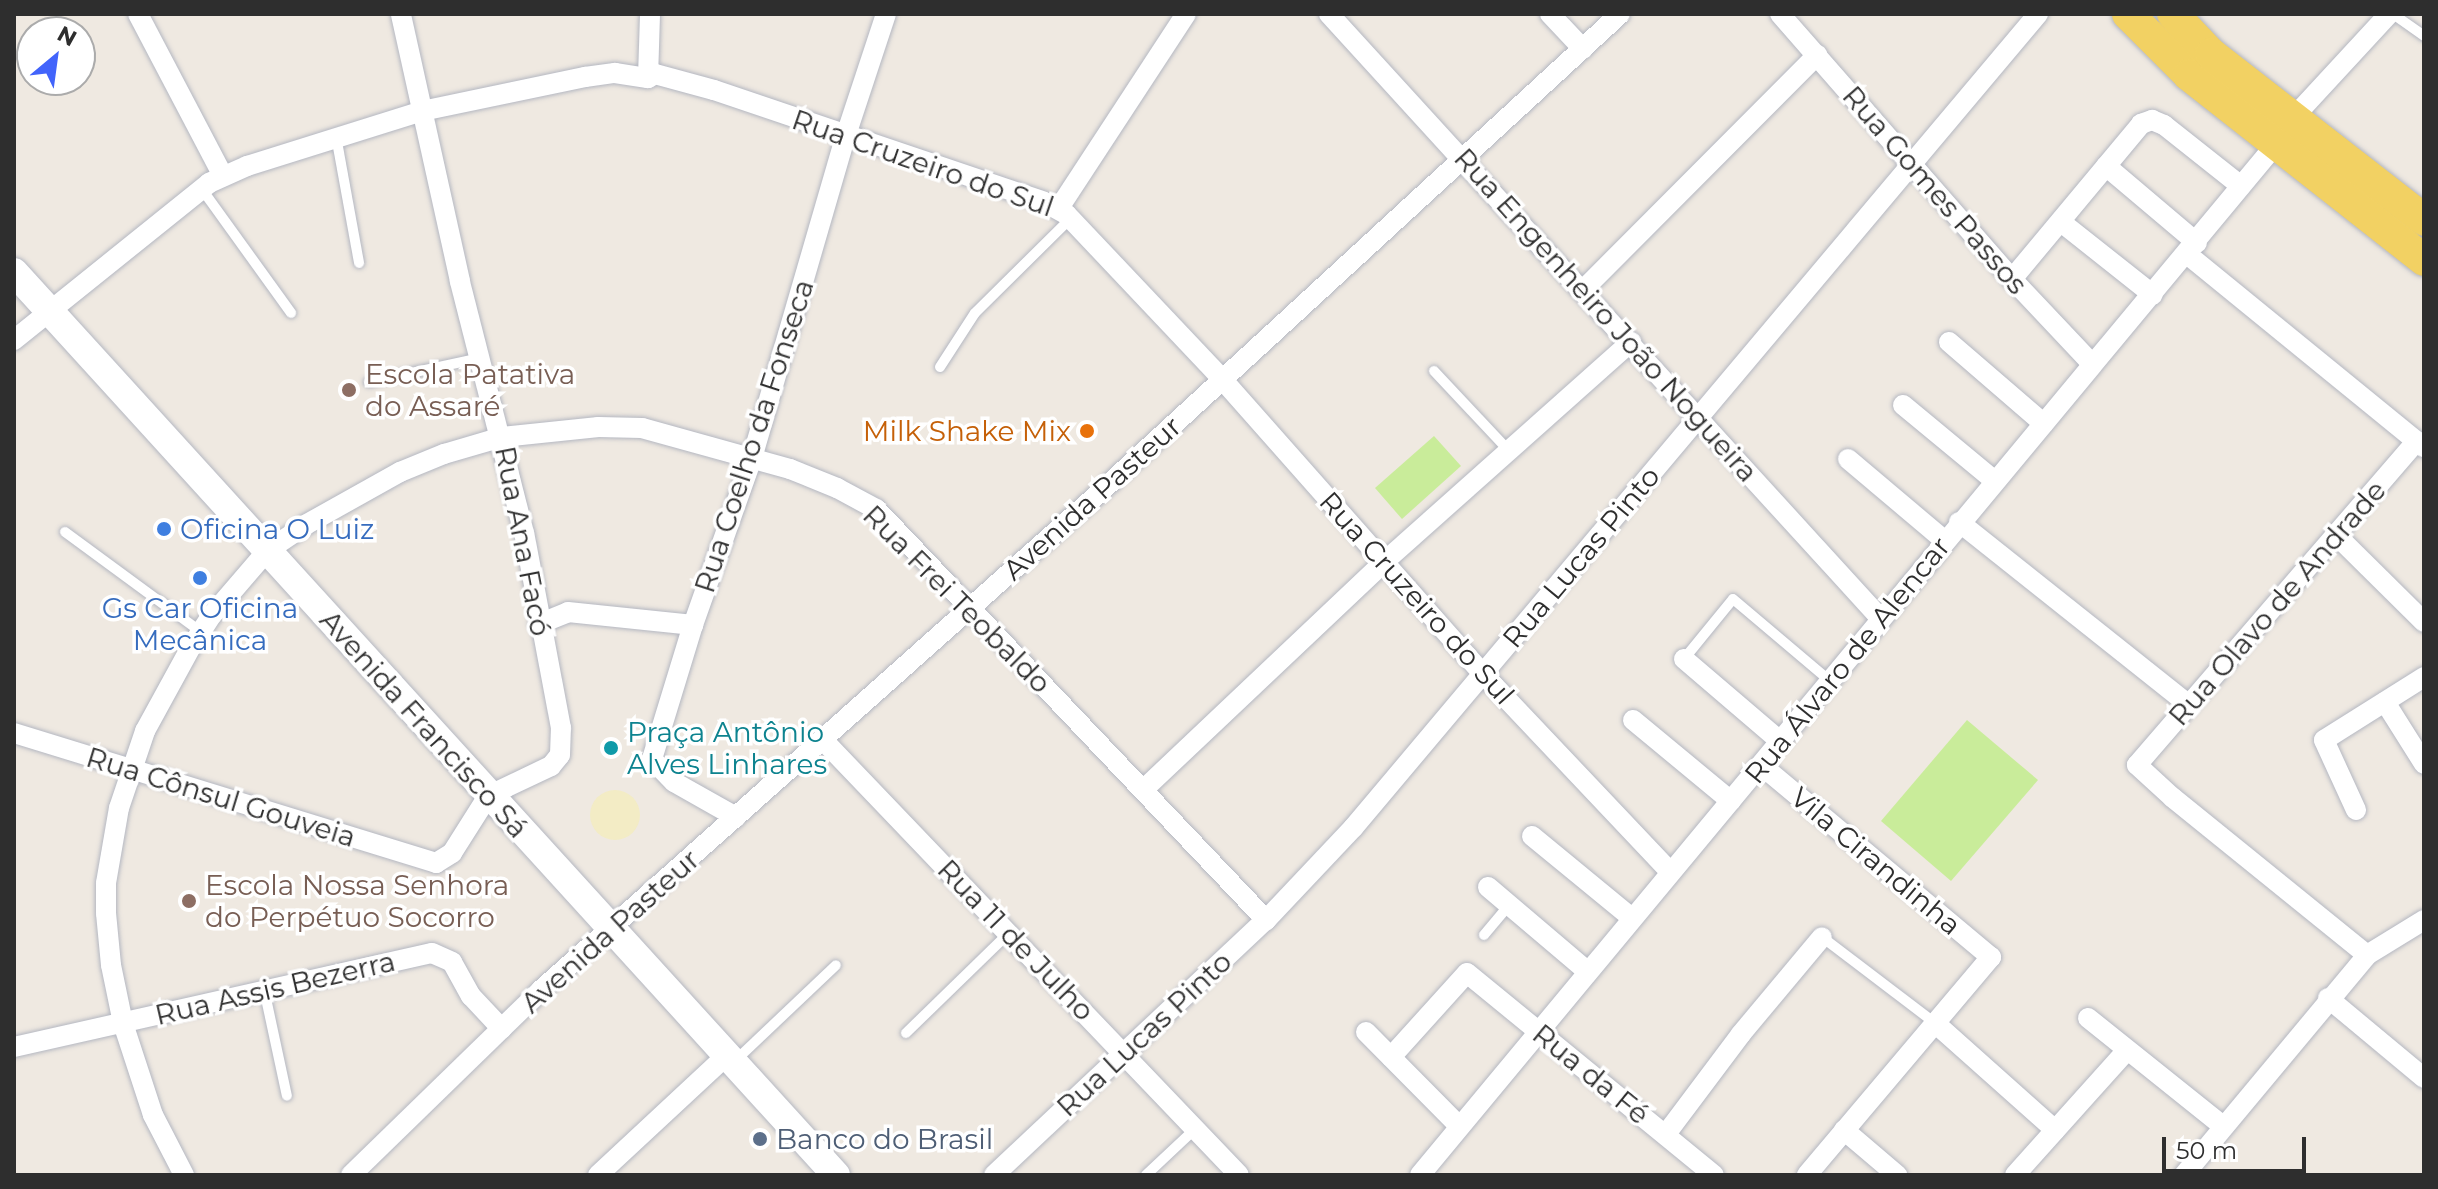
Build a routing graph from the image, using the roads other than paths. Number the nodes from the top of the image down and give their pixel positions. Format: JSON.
{"nodes":[{"id":1,"x":138,"y":14,"type":"edge"},
{"id":2,"x":401,"y":14,"type":"edge"},
{"id":3,"x":650,"y":14,"type":"edge"},
{"id":4,"x":886,"y":14,"type":"edge"},
{"id":5,"x":1186,"y":14,"type":"edge"},
{"id":6,"x":1329,"y":14,"type":"edge"},
{"id":7,"x":1550,"y":14,"type":"edge"},
{"id":8,"x":1620,"y":14,"type":"edge"},
{"id":9,"x":1780,"y":14,"type":"edge"},
{"id":10,"x":2038,"y":14,"type":"edge"},
{"id":11,"x":2128,"y":14,"type":"edge"},
{"id":12,"x":2173,"y":14,"type":"edge"},
{"id":13,"x":2391,"y":14,"type":"edge"},
{"id":14,"x":2424,"y":36,"type":"edge"},
{"id":15,"x":1583,"y":49,"type":"junction"},
{"id":16,"x":1817,"y":55,"type":"junction"},
{"id":17,"x":648,"y":78,"type":"junction"},
{"id":18,"x":422,"y":111,"type":"junction"},
{"id":19,"x":2283,"y":132,"type":"junction"},
{"id":20,"x":846,"y":135,"type":"junction"},
{"id":21,"x":336,"y":136,"type":"junction"},
{"id":22,"x":1464,"y":159,"type":"junction"},
{"id":23,"x":1912,"y":164,"type":"junction"},
{"id":24,"x":2106,"y":166,"type":"junction"},
{"id":25,"x":223,"y":176,"type":"junction"},
{"id":26,"x":2241,"y":186,"type":"junction"},
{"id":27,"x":201,"y":188,"type":"junction"},
{"id":28,"x":1065,"y":213,"type":"junction"},
{"id":29,"x":2424,"y":220,"type":"edge"},
{"id":30,"x":2061,"y":222,"type":"junction"},
{"id":31,"x":2192,"y":249,"type":"junction"},
{"id":32,"x":2424,"y":260,"type":"edge"},
{"id":33,"x":359,"y":263,"type":"dead end"},
{"id":34,"x":14,"y":272,"type":"edge"},
{"id":35,"x":2012,"y":279,"type":"junction"},
{"id":36,"x":1583,"y":290,"type":"junction"},
{"id":37,"x":2153,"y":295,"type":"junction"},
{"id":38,"x":49,"y":311,"type":"junction"},
{"id":39,"x":291,"y":313,"type":"dead end"},
{"id":40,"x":14,"y":340,"type":"edge"},
{"id":41,"x":1631,"y":342,"type":"junction"},
{"id":42,"x":1949,"y":342,"type":"dead end"},
{"id":43,"x":481,"y":358,"type":"junction"},
{"id":44,"x":2092,"y":364,"type":"junction"},
{"id":45,"x":940,"y":367,"type":"dead end"},
{"id":46,"x":1434,"y":371,"type":"dead end"},
{"id":47,"x":1222,"y":379,"type":"junction"},
{"id":48,"x":369,"y":382,"type":"dead end"},
{"id":49,"x":1903,"y":405,"type":"dead end"},
{"id":50,"x":1698,"y":417,"type":"junction"},
{"id":51,"x":2044,"y":424,"type":"junction"},
{"id":52,"x":502,"y":437,"type":"junction"},
{"id":53,"x":2420,"y":444,"type":"edge"},
{"id":54,"x":1509,"y":451,"type":"junction"},
{"id":55,"x":752,"y":458,"type":"junction"},
{"id":56,"x":1848,"y":459,"type":"dead end"},
{"id":57,"x":1995,"y":481,"type":"junction"},
{"id":58,"x":1959,"y":522,"type":"junction"},
{"id":59,"x":65,"y":532,"type":"dead end"},
{"id":60,"x":2335,"y":534,"type":"junction"},
{"id":61,"x":1945,"y":541,"type":"junction"},
{"id":62,"x":267,"y":551,"type":"junction"},
{"id":63,"x":1384,"y":562,"type":"junction"},
{"id":64,"x":970,"y":608,"type":"junction"},
{"id":65,"x":1881,"y":619,"type":"junction"},
{"id":66,"x":2424,"y":622,"type":"edge"},
{"id":67,"x":539,"y":624,"type":"junction"},
{"id":68,"x":693,"y":625,"type":"junction"},
{"id":69,"x":201,"y":632,"type":"junction"},
{"id":70,"x":1684,"y":659,"type":"joint"},
{"id":71,"x":1484,"y":675,"type":"junction"},
{"id":72,"x":2424,"y":677,"type":"edge"},
{"id":73,"x":1830,"y":681,"type":"junction"},
{"id":74,"x":2385,"y":702,"type":"junction"},
{"id":75,"x":2189,"y":705,"type":"junction"},
{"id":76,"x":1633,"y":720,"type":"dead end"},
{"id":77,"x":14,"y":733,"type":"edge"},
{"id":78,"x":824,"y":741,"type":"junction"},
{"id":79,"x":1780,"y":741,"type":"junction"},
{"id":80,"x":2424,"y":764,"type":"edge"},
{"id":81,"x":1761,"y":765,"type":"junction"},
{"id":82,"x":131,"y":769,"type":"junction"},
{"id":83,"x":1143,"y":790,"type":"junction"},
{"id":84,"x":488,"y":796,"type":"junction"},
{"id":85,"x":1731,"y":801,"type":"junction"},
{"id":86,"x":2356,"y":810,"type":"dead end"},
{"id":87,"x":736,"y":817,"type":"junction"},
{"id":88,"x":1532,"y":836,"type":"dead end"},
{"id":89,"x":1670,"y":872,"type":"junction"},
{"id":90,"x":1488,"y":887,"type":"dead end"},
{"id":91,"x":1509,"y":905,"type":"junction"},
{"id":92,"x":1632,"y":918,"type":"junction"},
{"id":93,"x":1266,"y":920,"type":"junction"},
{"id":94,"x":2424,"y":920,"type":"edge"},
{"id":95,"x":613,"y":930,"type":"junction"},
{"id":96,"x":1009,"y":933,"type":"junction"},
{"id":97,"x":1484,"y":935,"type":"dead end"},
{"id":98,"x":1822,"y":937,"type":"joint"},
{"id":99,"x":2367,"y":955,"type":"junction"},
{"id":100,"x":836,"y":965,"type":"dead end"},
{"id":101,"x":1587,"y":971,"type":"junction"},
{"id":102,"x":264,"y":989,"type":"junction"},
{"id":103,"x":2328,"y":998,"type":"junction"},
{"id":104,"x":2088,"y":1018,"type":"dead end"},
{"id":105,"x":123,"y":1023,"type":"junction"},
{"id":106,"x":1935,"y":1023,"type":"junction"},
{"id":107,"x":502,"y":1029,"type":"junction"},
{"id":108,"x":1538,"y":1031,"type":"junction"},
{"id":109,"x":1366,"y":1032,"type":"dead end"},
{"id":110,"x":906,"y":1033,"type":"dead end"},
{"id":111,"x":14,"y":1047,"type":"edge"},
{"id":112,"x":2127,"y":1050,"type":"junction"},
{"id":113,"x":1123,"y":1052,"type":"junction"},
{"id":114,"x":1391,"y":1057,"type":"junction"},
{"id":115,"x":730,"y":1059,"type":"junction"},
{"id":116,"x":2424,"y":1078,"type":"edge"},
{"id":117,"x":287,"y":1096,"type":"dead end"},
{"id":118,"x":1459,"y":1126,"type":"junction"},
{"id":119,"x":2223,"y":1126,"type":"junction"},
{"id":120,"x":1195,"y":1129,"type":"junction"},
{"id":121,"x":1844,"y":1130,"type":"junction"},
{"id":122,"x":2055,"y":1130,"type":"junction"},
{"id":123,"x":1666,"y":1134,"type":"junction"},
{"id":124,"x":357,"y":1173,"type":"edge"},
{"id":125,"x":184,"y":1175,"type":"edge"},
{"id":126,"x":598,"y":1175,"type":"edge"},
{"id":127,"x":836,"y":1175,"type":"edge"},
{"id":128,"x":994,"y":1175,"type":"edge"},
{"id":129,"x":1146,"y":1175,"type":"edge"},
{"id":130,"x":1239,"y":1175,"type":"edge"},
{"id":131,"x":1420,"y":1175,"type":"edge"},
{"id":132,"x":1714,"y":1175,"type":"edge"},
{"id":133,"x":1807,"y":1175,"type":"edge"},
{"id":134,"x":1897,"y":1175,"type":"edge"},
{"id":135,"x":2015,"y":1175,"type":"edge"},
{"id":136,"x":2184,"y":1175,"type":"edge"}],
"edges":[{"from":1,"to":25,"type":"street"},
{"from":2,"to":18,"type":"street","name":"Rua Ana Facó"},
{"from":3,"to":17,"type":"street"},
{"from":4,"to":20,"type":"street","name":"Rua Coelho da Fonseca"},
{"from":5,"to":28,"type":"street"},
{"from":6,"to":22,"type":"street","name":"Rua Engenheiro João Nogueira"},
{"from":7,"to":15,"type":"street"},
{"from":8,"to":15,"type":"street","name":"Avenida Pasteur"},
{"from":9,"to":16,"type":"street","name":"Rua Gomes Passos"},
{"from":10,"to":23,"type":"street","name":"Rua Lucas Pinto"},
{"from":11,"to":19,"type":"main road"},
{"from":12,"to":19,"type":"main road"},
{"from":13,"to":14,"type":"lane"},
{"from":13,"to":19,"type":"street","name":"Rua Álvaro de Alencar"},
{"from":15,"to":22,"type":"street","name":"Avenida Pasteur"},
{"from":16,"to":23,"type":"street","name":"Rua Gomes Passos"},
{"from":16,"to":36,"type":"street"},
{"from":17,"to":18,"type":"street","name":"Rua Cruzeiro do Sul"},
{"from":17,"to":20,"type":"street","name":"Rua Cruzeiro do Sul"},
{"from":18,"to":21,"type":"street","name":"Rua Cruzeiro do Sul"},
{"from":18,"to":43,"type":"street","name":"Rua Ana Facó"},
{"from":19,"to":26,"type":"street","name":"Rua Álvaro de Alencar"},
{"from":19,"to":29,"type":"main road"},
{"from":19,"to":32,"type":"main road"},
{"from":20,"to":28,"type":"street","name":"Rua Cruzeiro do Sul"},
{"from":20,"to":55,"type":"street","name":"Rua Coelho da Fonseca"},
{"from":21,"to":25,"type":"street","name":"Rua Cruzeiro do Sul"},
{"from":21,"to":33,"type":"lane"},
{"from":22,"to":36,"type":"street","name":"Rua Engenheiro João Nogueira"},
{"from":22,"to":47,"type":"street","name":"Avenida Pasteur"},
{"from":23,"to":35,"type":"street","name":"Rua Gomes Passos"},
{"from":23,"to":50,"type":"street","name":"Rua Lucas Pinto"},
{"from":24,"to":26,"type":"street"},
{"from":24,"to":30,"type":"street"},
{"from":24,"to":31,"type":"street"},
{"from":25,"to":27,"type":"street","name":"Rua Cruzeiro do Sul"},
{"from":26,"to":31,"type":"street","name":"Rua Álvaro de Alencar"},
{"from":27,"to":38,"type":"street","name":"Rua Cruzeiro do Sul"},
{"from":27,"to":39,"type":"lane"},
{"from":28,"to":45,"type":"lane"},
{"from":28,"to":47,"type":"street","name":"Rua Cruzeiro do Sul"},
{"from":30,"to":35,"type":"street"},
{"from":30,"to":37,"type":"street"},
{"from":31,"to":37,"type":"street","name":"Rua Álvaro de Alencar"},
{"from":31,"to":53,"type":"street"},
{"from":34,"to":38,"type":"main road","name":"Avenida Francisco Sá"},
{"from":35,"to":44,"type":"street","name":"Rua Gomes Passos"},
{"from":36,"to":41,"type":"street","name":"Rua Engenheiro João Nogueira"},
{"from":37,"to":44,"type":"street","name":"Rua Álvaro de Alencar"},
{"from":38,"to":40,"type":"street","name":"Rua Cruzeiro do Sul"},
{"from":38,"to":62,"type":"main road","name":"Avenida Francisco Sá"},
{"from":41,"to":50,"type":"street","name":"Rua Engenheiro João Nogueira"},
{"from":41,"to":54,"type":"street"},
{"from":42,"to":51,"type":"street"},
{"from":43,"to":48,"type":"lane"},
{"from":43,"to":52,"type":"street","name":"Rua Ana Facó"},
{"from":44,"to":51,"type":"street","name":"Rua Álvaro de Alencar"},
{"from":46,"to":54,"type":"lane"},
{"from":47,"to":63,"type":"street","name":"Rua Cruzeiro do Sul"},
{"from":47,"to":64,"type":"street","name":"Avenida Pasteur"},
{"from":49,"to":57,"type":"street"},
{"from":50,"to":65,"type":"street","name":"Rua Engenheiro João Nogueira"},
{"from":50,"to":71,"type":"street","name":"Rua Lucas Pinto"},
{"from":51,"to":57,"type":"street","name":"Rua Álvaro de Alencar"},
{"from":52,"to":55,"type":"street","name":"Rua Frei Teobaldo"},
{"from":52,"to":62,"type":"street","name":"Rua Frei Teobaldo"},
{"from":52,"to":67,"type":"street","name":"Rua Ana Facó"},
{"from":53,"to":60,"type":"street","name":"Rua Olavo de Andrade"},
{"from":54,"to":63,"type":"street"},
{"from":55,"to":64,"type":"street","name":"Rua Frei Teobaldo"},
{"from":55,"to":68,"type":"street","name":"Rua Coelho da Fonseca"},
{"from":56,"to":61,"type":"street"},
{"from":57,"to":58,"type":"street","name":"Rua Álvaro de Alencar"},
{"from":58,"to":61,"type":"street","name":"Rua Álvaro de Alencar"},
{"from":58,"to":75,"type":"street"},
{"from":59,"to":69,"type":"lane"},
{"from":60,"to":66,"type":"street"},
{"from":60,"to":75,"type":"street","name":"Rua Olavo de Andrade"},
{"from":61,"to":65,"type":"street","name":"Rua Álvaro de Alencar"},
{"from":62,"to":69,"type":"street","name":"Rua Frei Teobaldo"},
{"from":62,"to":84,"type":"main road","name":"Avenida Francisco Sá"},
{"from":63,"to":71,"type":"street","name":"Rua Cruzeiro do Sul"},
{"from":63,"to":83,"type":"street"},
{"from":64,"to":78,"type":"street","name":"Avenida Pasteur"},
{"from":64,"to":83,"type":"street","name":"Rua Frei Teobaldo"},
{"from":65,"to":73,"type":"street","name":"Rua Álvaro de Alencar"},
{"from":67,"to":68,"type":"street"},
{"from":67,"to":84,"type":"street","name":"Rua Ana Facó"},
{"from":68,"to":87,"type":"street","name":"Rua Coelho da Fonseca"},
{"from":69,"to":82,"type":"street","name":"Rua Frei Teobaldo"},
{"from":70,"to":73,"type":"lane"},
{"from":70,"to":79,"type":"street"},
{"from":71,"to":89,"type":"street","name":"Rua Cruzeiro do Sul"},
{"from":71,"to":93,"type":"street","name":"Rua Lucas Pinto"},
{"from":72,"to":74,"type":"street"},
{"from":73,"to":79,"type":"street","name":"Rua Álvaro de Alencar"},
{"from":74,"to":80,"type":"street"},
{"from":74,"to":86,"type":"street"},
{"from":75,"to":99,"type":"street","name":"Rua Olavo de Andrade"},
{"from":76,"to":85,"type":"street"},
{"from":77,"to":82,"type":"street","name":"Rua Cônsul Gouveia"},
{"from":78,"to":87,"type":"street","name":"Avenida Pasteur"},
{"from":78,"to":96,"type":"street","name":"Rua 11 de Julho"},
{"from":79,"to":81,"type":"street","name":"Rua Álvaro de Alencar"},
{"from":81,"to":85,"type":"street","name":"Rua Álvaro de Alencar"},
{"from":81,"to":106,"type":"street","name":"Vila Cirandinha"},
{"from":82,"to":84,"type":"street","name":"Rua Cônsul Gouveia"},
{"from":82,"to":105,"type":"street","name":"Rua Frei Teobaldo"},
{"from":83,"to":93,"type":"street","name":"Rua Frei Teobaldo"},
{"from":84,"to":95,"type":"main road","name":"Avenida Francisco Sá"},
{"from":85,"to":89,"type":"street","name":"Rua Álvaro de Alencar"},
{"from":87,"to":95,"type":"street","name":"Avenida Pasteur"},
{"from":88,"to":92,"type":"street"},
{"from":89,"to":92,"type":"street","name":"Rua Álvaro de Alencar"},
{"from":90,"to":91,"type":"street"},
{"from":91,"to":97,"type":"lane"},
{"from":91,"to":101,"type":"street"},
{"from":92,"to":101,"type":"street","name":"Rua Álvaro de Alencar"},
{"from":93,"to":113,"type":"street","name":"Rua Lucas Pinto"},
{"from":94,"to":99,"type":"street"},
{"from":95,"to":107,"type":"street","name":"Avenida Pasteur"},
{"from":95,"to":115,"type":"main road","name":"Avenida Francisco Sá"},
{"from":96,"to":110,"type":"lane"},
{"from":96,"to":113,"type":"street","name":"Rua 11 de Julho"},
{"from":98,"to":106,"type":"lane"},
{"from":98,"to":123,"type":"street"},
{"from":99,"to":103,"type":"street"},
{"from":100,"to":115,"type":"lane"},
{"from":101,"to":108,"type":"street","name":"Rua Álvaro de Alencar"},
{"from":102,"to":105,"type":"street","name":"Rua Assis Bezerra"},
{"from":102,"to":107,"type":"street","name":"Rua Assis Bezerra"},
{"from":102,"to":117,"type":"lane"},
{"from":103,"to":116,"type":"street"},
{"from":103,"to":119,"type":"street"},
{"from":104,"to":112,"type":"street"},
{"from":105,"to":111,"type":"street","name":"Rua Assis Bezerra"},
{"from":105,"to":125,"type":"street","name":"Rua Frei Teobaldo"},
{"from":106,"to":121,"type":"street"},
{"from":106,"to":122,"type":"street"},
{"from":107,"to":124,"type":"street","name":"Avenida Pasteur"},
{"from":108,"to":114,"type":"street","name":"Rua da Fé"},
{"from":108,"to":118,"type":"street","name":"Rua Álvaro de Alencar"},
{"from":108,"to":123,"type":"street","name":"Rua da Fé"},
{"from":109,"to":114,"type":"street"},
{"from":112,"to":119,"type":"street"},
{"from":112,"to":122,"type":"street"},
{"from":113,"to":120,"type":"street","name":"Rua 11 de Julho"},
{"from":113,"to":128,"type":"street","name":"Rua Lucas Pinto"},
{"from":114,"to":118,"type":"street"},
{"from":115,"to":126,"type":"street"},
{"from":115,"to":127,"type":"main road","name":"Avenida Francisco Sá"},
{"from":118,"to":131,"type":"street","name":"Rua Álvaro de Alencar"},
{"from":119,"to":136,"type":"street"},
{"from":120,"to":129,"type":"lane"},
{"from":120,"to":130,"type":"street","name":"Rua 11 de Julho"},
{"from":121,"to":133,"type":"street"},
{"from":121,"to":134,"type":"street"},
{"from":122,"to":135,"type":"street"},
{"from":123,"to":132,"type":"street","name":"Rua da Fé"}]}
